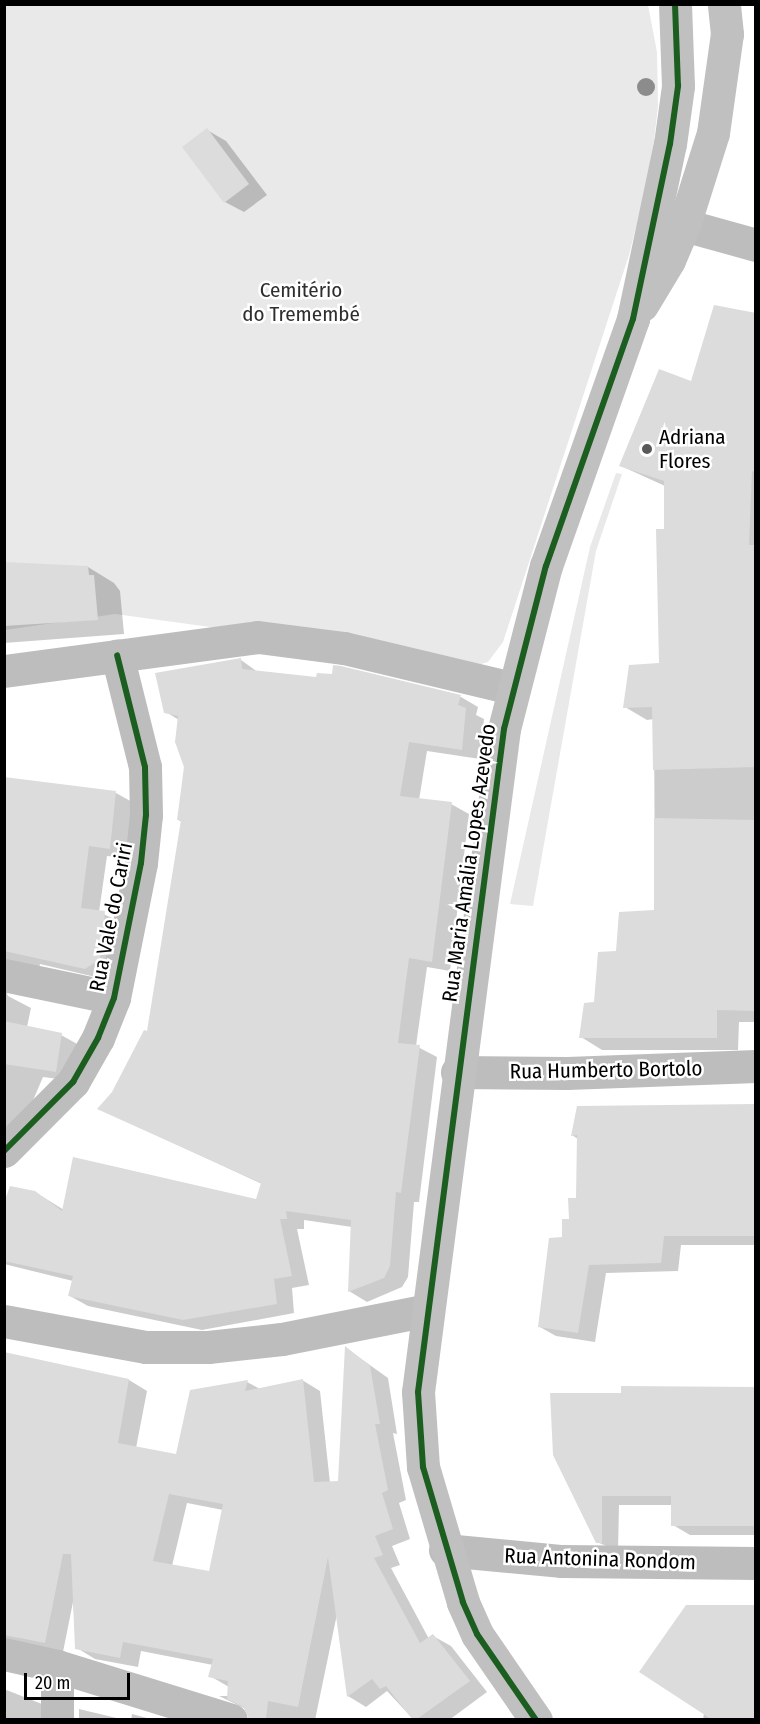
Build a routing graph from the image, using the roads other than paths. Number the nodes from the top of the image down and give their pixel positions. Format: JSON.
{"nodes":[{"id":1,"x":675,"y":4,"type":"edge"},
{"id":2,"x":724,"y":4,"type":"edge"},
{"id":3,"x":684,"y":225,"type":"junction"},
{"id":4,"x":756,"y":245,"type":"edge"},
{"id":5,"x":633,"y":319,"type":"junction"},
{"id":6,"x":117,"y":655,"type":"junction"},
{"id":7,"x":4,"y":671,"type":"edge"},
{"id":8,"x":512,"y":688,"type":"junction"},
{"id":9,"x":4,"y":975,"type":"edge"},
{"id":10,"x":114,"y":998,"type":"junction"},
{"id":11,"x":756,"y":1066,"type":"edge"},
{"id":12,"x":457,"y":1072,"type":"junction"},
{"id":13,"x":4,"y":1151,"type":"edge"},
{"id":14,"x":428,"y":1310,"type":"junction"},
{"id":15,"x":4,"y":1321,"type":"edge"},
{"id":16,"x":445,"y":1550,"type":"junction"},
{"id":17,"x":756,"y":1563,"type":"edge"},
{"id":18,"x":4,"y":1654,"type":"edge"},
{"id":19,"x":57,"y":1666,"type":"junction"},
{"id":20,"x":529,"y":1716,"type":"edge"},
{"id":21,"x":57,"y":1719,"type":"edge"},
{"id":22,"x":231,"y":1719,"type":"edge"}],
"edges":[{"from":1,"to":5,"type":"main road","name":"Rua Maria Amália Lopes Azevedo"},
{"from":2,"to":3,"type":"main road","name":"Rua Maria Amália Lopes Azevedo"},
{"from":3,"to":4,"type":"street"},
{"from":3,"to":5,"type":"main road","name":"Rua Maria Amália Lopes Azevedo"},
{"from":5,"to":8,"type":"main road","name":"Rua Maria Amália Lopes Azevedo"},
{"from":6,"to":7,"type":"street"},
{"from":6,"to":8,"type":"street"},
{"from":6,"to":10,"type":"street","name":"Rua Vale do Cariri"},
{"from":8,"to":12,"type":"main road","name":"Rua Maria Amália Lopes Azevedo"},
{"from":9,"to":10,"type":"street"},
{"from":10,"to":13,"type":"street","name":"Rua Vale do Cariri"},
{"from":11,"to":12,"type":"street","name":"Rua Humberto Bortolo"},
{"from":12,"to":14,"type":"main road","name":"Rua Maria Amália Lopes Azevedo"},
{"from":14,"to":15,"type":"street"},
{"from":14,"to":16,"type":"main road","name":"Rua Maria Amália Lopes Azevedo"},
{"from":16,"to":17,"type":"street","name":"Rua Antonina Rondom"},
{"from":16,"to":20,"type":"main road","name":"Rua Maria Amália Lopes Azevedo"},
{"from":18,"to":19,"type":"street"},
{"from":19,"to":21,"type":"street"},
{"from":19,"to":22,"type":"street"}]}
